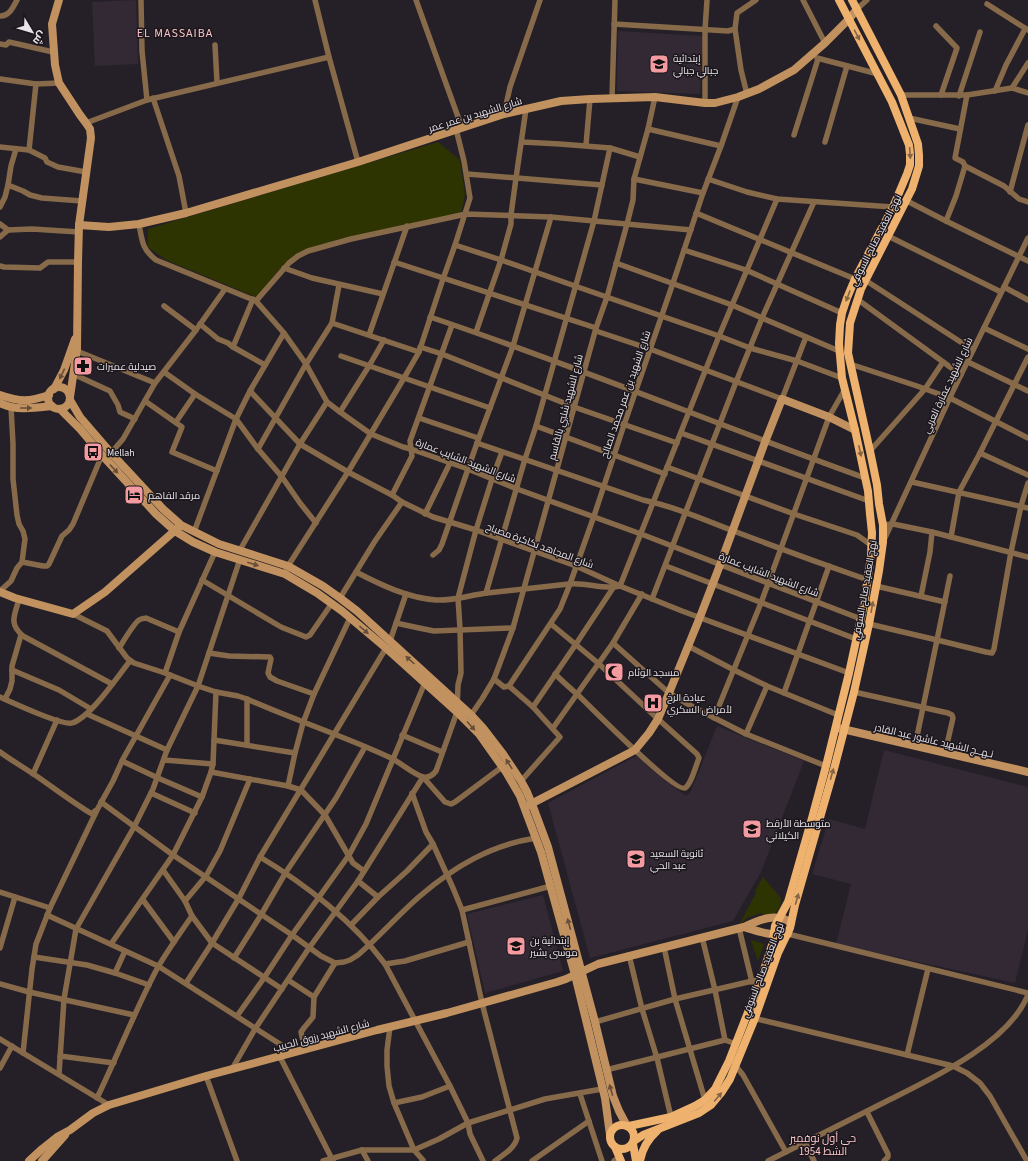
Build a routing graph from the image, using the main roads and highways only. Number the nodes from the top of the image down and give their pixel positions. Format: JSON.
{"nodes":[{"id":1,"x":839,"y":0,"type":"edge"},
{"id":2,"x":852,"y":0,"type":"edge"},
{"id":3,"x":883,"y":525,"type":"junction"},
{"id":4,"x":872,"y":533,"type":"junction"},
{"id":5,"x":884,"y":542,"type":"junction"},
{"id":6,"x":871,"y":545,"type":"junction"},
{"id":7,"x":840,"y":728,"type":"junction"},
{"id":8,"x":751,"y":1017,"type":"junction"},
{"id":9,"x":628,"y":1126,"type":"junction"},
{"id":10,"x":665,"y":1127,"type":"junction"},
{"id":11,"x":634,"y":1142,"type":"junction"},
{"id":12,"x":615,"y":1147,"type":"junction"},
{"id":13,"x":618,"y":1160,"type":"edge"},
{"id":14,"x":636,"y":1161,"type":"edge"},
{"id":15,"x":640,"y":1161,"type":"edge"}],
"edges":[{"from":1,"to":4,"type":"main road","name":"نهج العقيد صالح السوفي","one_way":true},
{"from":2,"to":3,"type":"main road","name":"نهج العقيد صالح السوفي"},
{"from":3,"to":4,"type":"main road"},
{"from":3,"to":5,"type":"main road","name":"نهج العقيد صالح السوفي"},
{"from":4,"to":6,"type":"main road","name":"نهج العقيد صالح السوفي"},
{"from":5,"to":6,"type":"main road"},
{"from":7,"to":5,"type":"main road","name":"نهج العقيد صالح السوفي","one_way":true},
{"from":6,"to":7,"type":"main road","name":"نهج العقيد صالح السوفي"},
{"from":7,"to":8,"type":"main road","name":"نهج العقيد صالح السوفي"},
{"from":8,"to":7,"type":"main road","name":"نهج العقيد صالح السوفي","one_way":true},
{"from":8,"to":9,"type":"main road","name":"نهج العقيد صالح السوفي"},
{"from":10,"to":8,"type":"main road","name":"نهج العقيد صالح السوفي","one_way":true},
{"from":9,"to":11,"type":"main road"},
{"from":9,"to":12,"type":"main road"},
{"from":10,"to":11,"type":"main road","name":"نهج العقيد صالح السوفي"},
{"from":10,"to":15,"type":"main road"},
{"from":11,"to":12,"type":"main road"},
{"from":11,"to":14,"type":"main road"},
{"from":12,"to":13,"type":"main road"}]}
